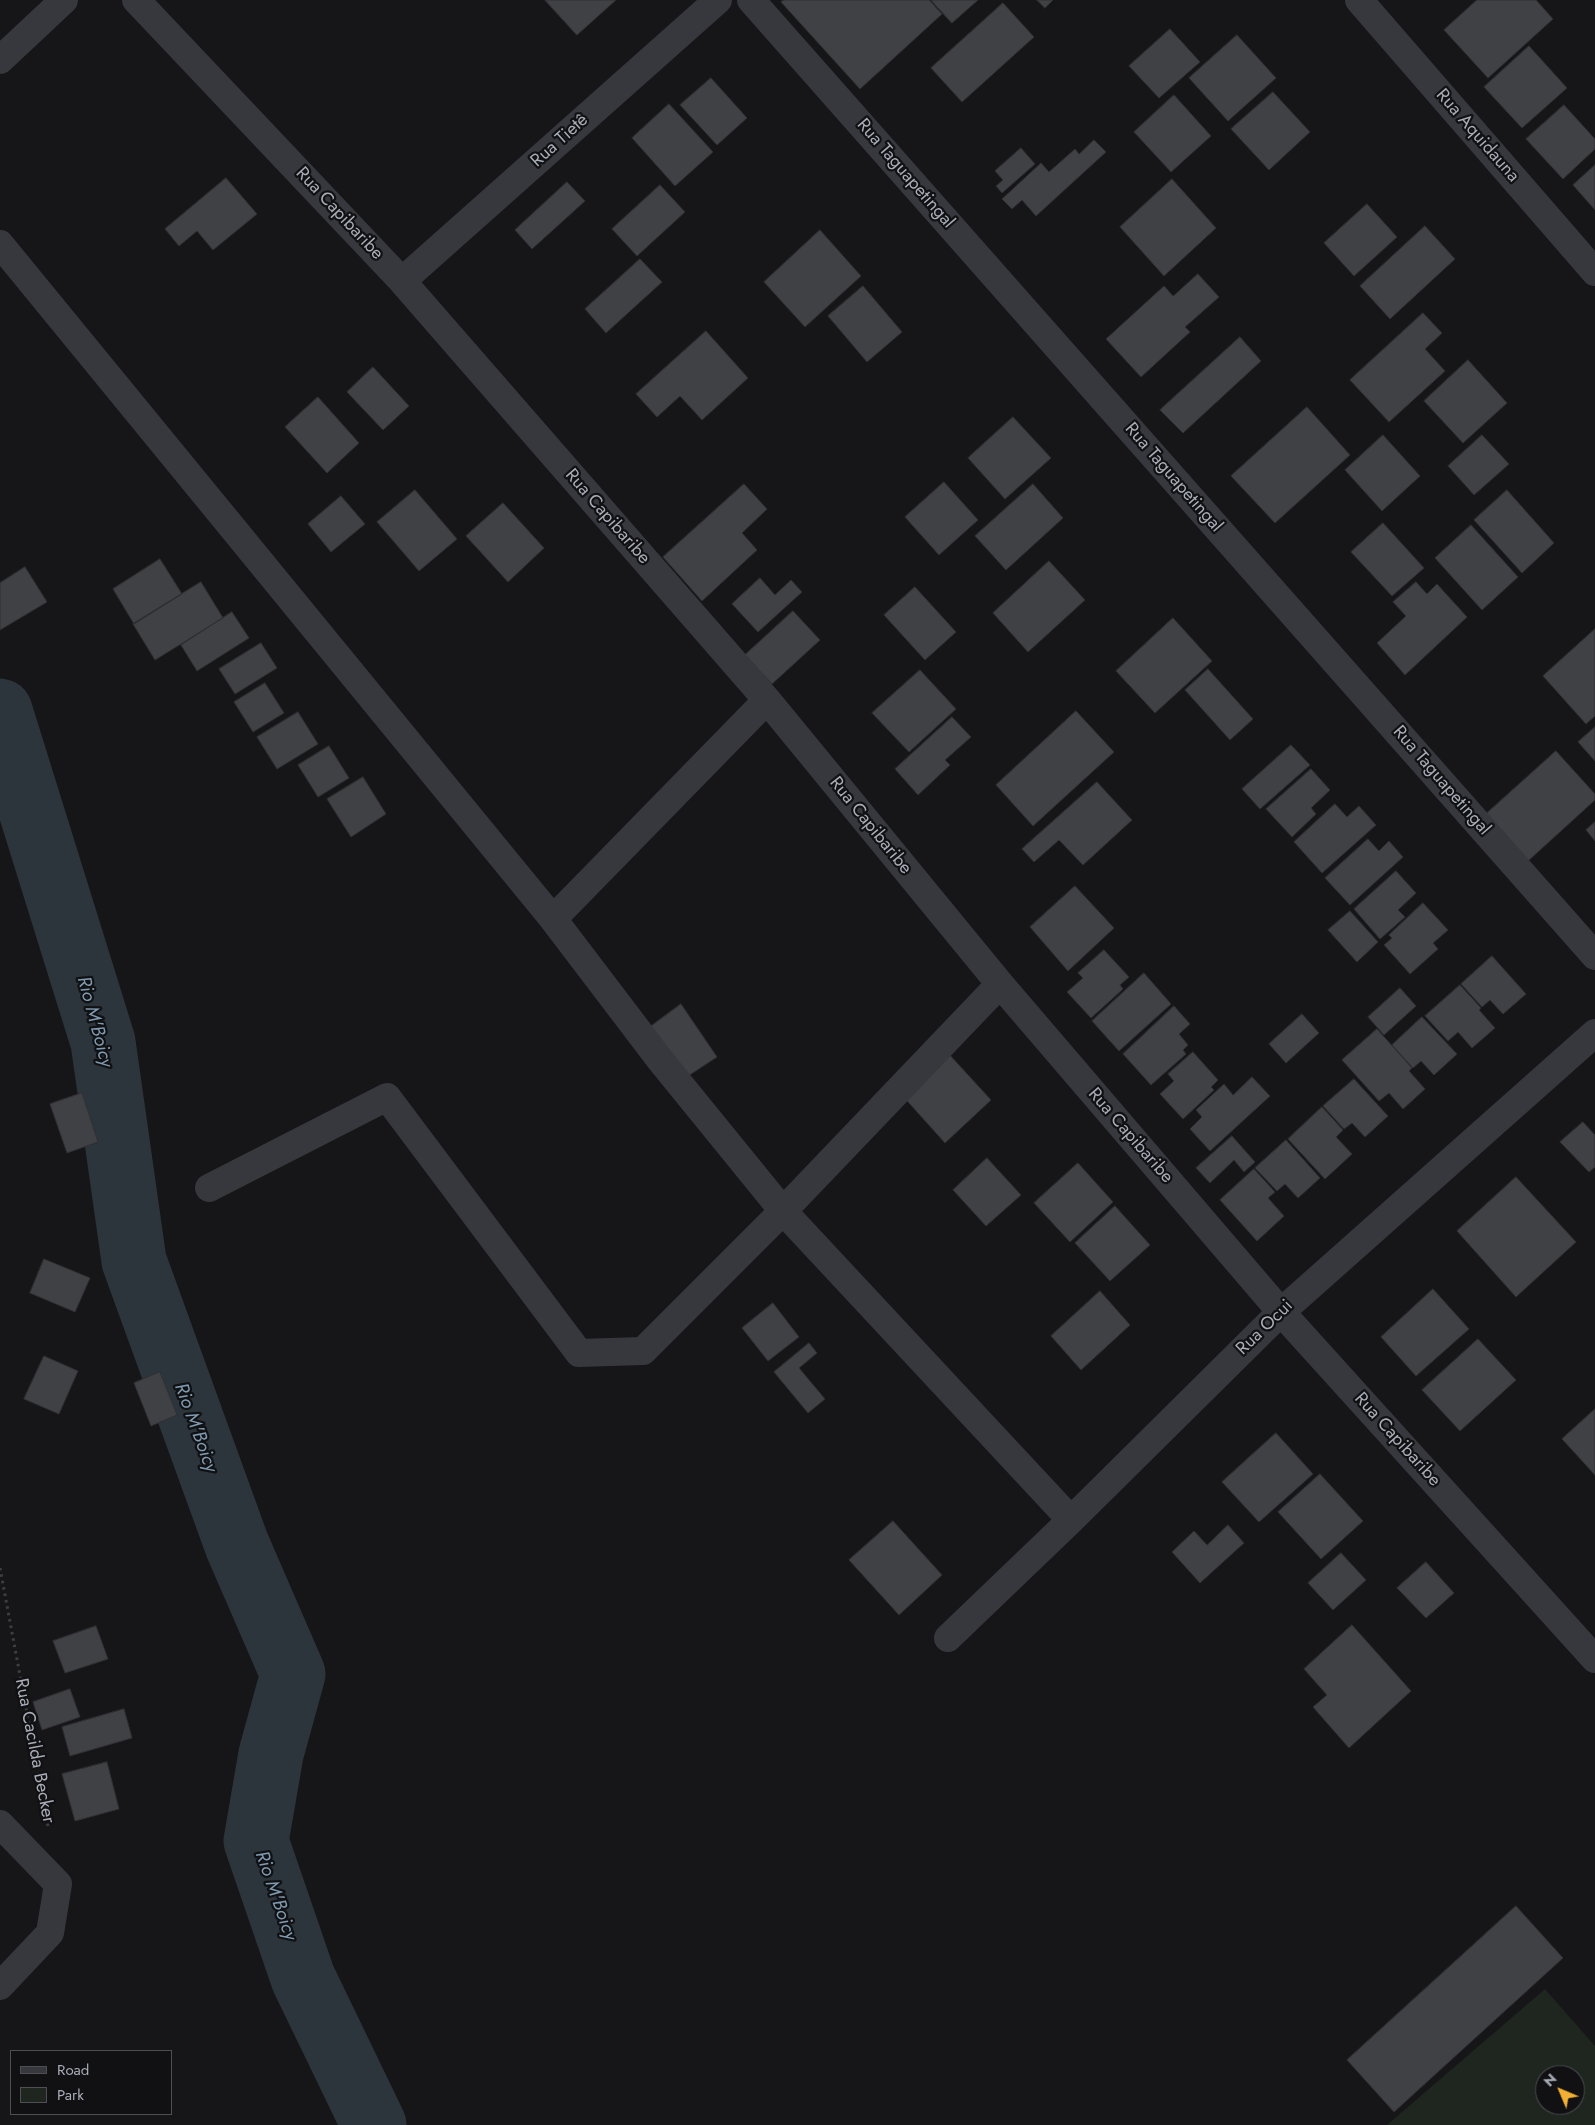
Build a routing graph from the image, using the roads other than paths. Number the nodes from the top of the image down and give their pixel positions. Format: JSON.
{"nodes":[{"id":1,"x":64,"y":0,"type":"edge"},
{"id":2,"x":136,"y":0,"type":"edge"},
{"id":3,"x":718,"y":0,"type":"edge"},
{"id":4,"x":751,"y":0,"type":"edge"},
{"id":5,"x":1359,"y":0,"type":"edge"},
{"id":6,"x":0,"y":60,"type":"edge"},
{"id":7,"x":0,"y":244,"type":"edge"},
{"id":8,"x":1595,"y":272,"type":"edge"},
{"id":9,"x":402,"y":281,"type":"junction"},
{"id":10,"x":767,"y":700,"type":"junction"},
{"id":11,"x":554,"y":919,"type":"junction"},
{"id":12,"x":1595,"y":956,"type":"edge"},
{"id":13,"x":1000,"y":984,"type":"junction"},
{"id":14,"x":1595,"y":1033,"type":"edge"},
{"id":15,"x":209,"y":1188,"type":"dead end"},
{"id":16,"x":784,"y":1211,"type":"junction"},
{"id":17,"x":1281,"y":1312,"type":"junction"},
{"id":18,"x":1071,"y":1520,"type":"junction"},
{"id":19,"x":948,"y":1638,"type":"dead end"},
{"id":20,"x":1595,"y":1659,"type":"edge"},
{"id":21,"x":0,"y":1824,"type":"edge"},
{"id":22,"x":0,"y":1986,"type":"edge"}],
"edges":[{"from":1,"to":6,"type":"street"},
{"from":2,"to":9,"type":"street","name":"Rua Capibaribe"},
{"from":3,"to":9,"type":"street","name":"Rua Tietê"},
{"from":4,"to":12,"type":"street","name":"Rua Taguapetingal"},
{"from":5,"to":8,"type":"street","name":"Rua Aquidauna"},
{"from":7,"to":11,"type":"street"},
{"from":9,"to":10,"type":"street","name":"Rua Capibaribe"},
{"from":10,"to":11,"type":"street"},
{"from":10,"to":13,"type":"street","name":"Rua Capibaribe"},
{"from":11,"to":16,"type":"street"},
{"from":13,"to":16,"type":"street"},
{"from":13,"to":17,"type":"street","name":"Rua Capibaribe"},
{"from":14,"to":17,"type":"street","name":"Rua Ocui"},
{"from":15,"to":16,"type":"street"},
{"from":16,"to":18,"type":"street"},
{"from":17,"to":18,"type":"street","name":"Rua Ocui"},
{"from":17,"to":20,"type":"street","name":"Rua Capibaribe"},
{"from":18,"to":19,"type":"street","name":"Rua Ocui"},
{"from":21,"to":22,"type":"street"}]}
